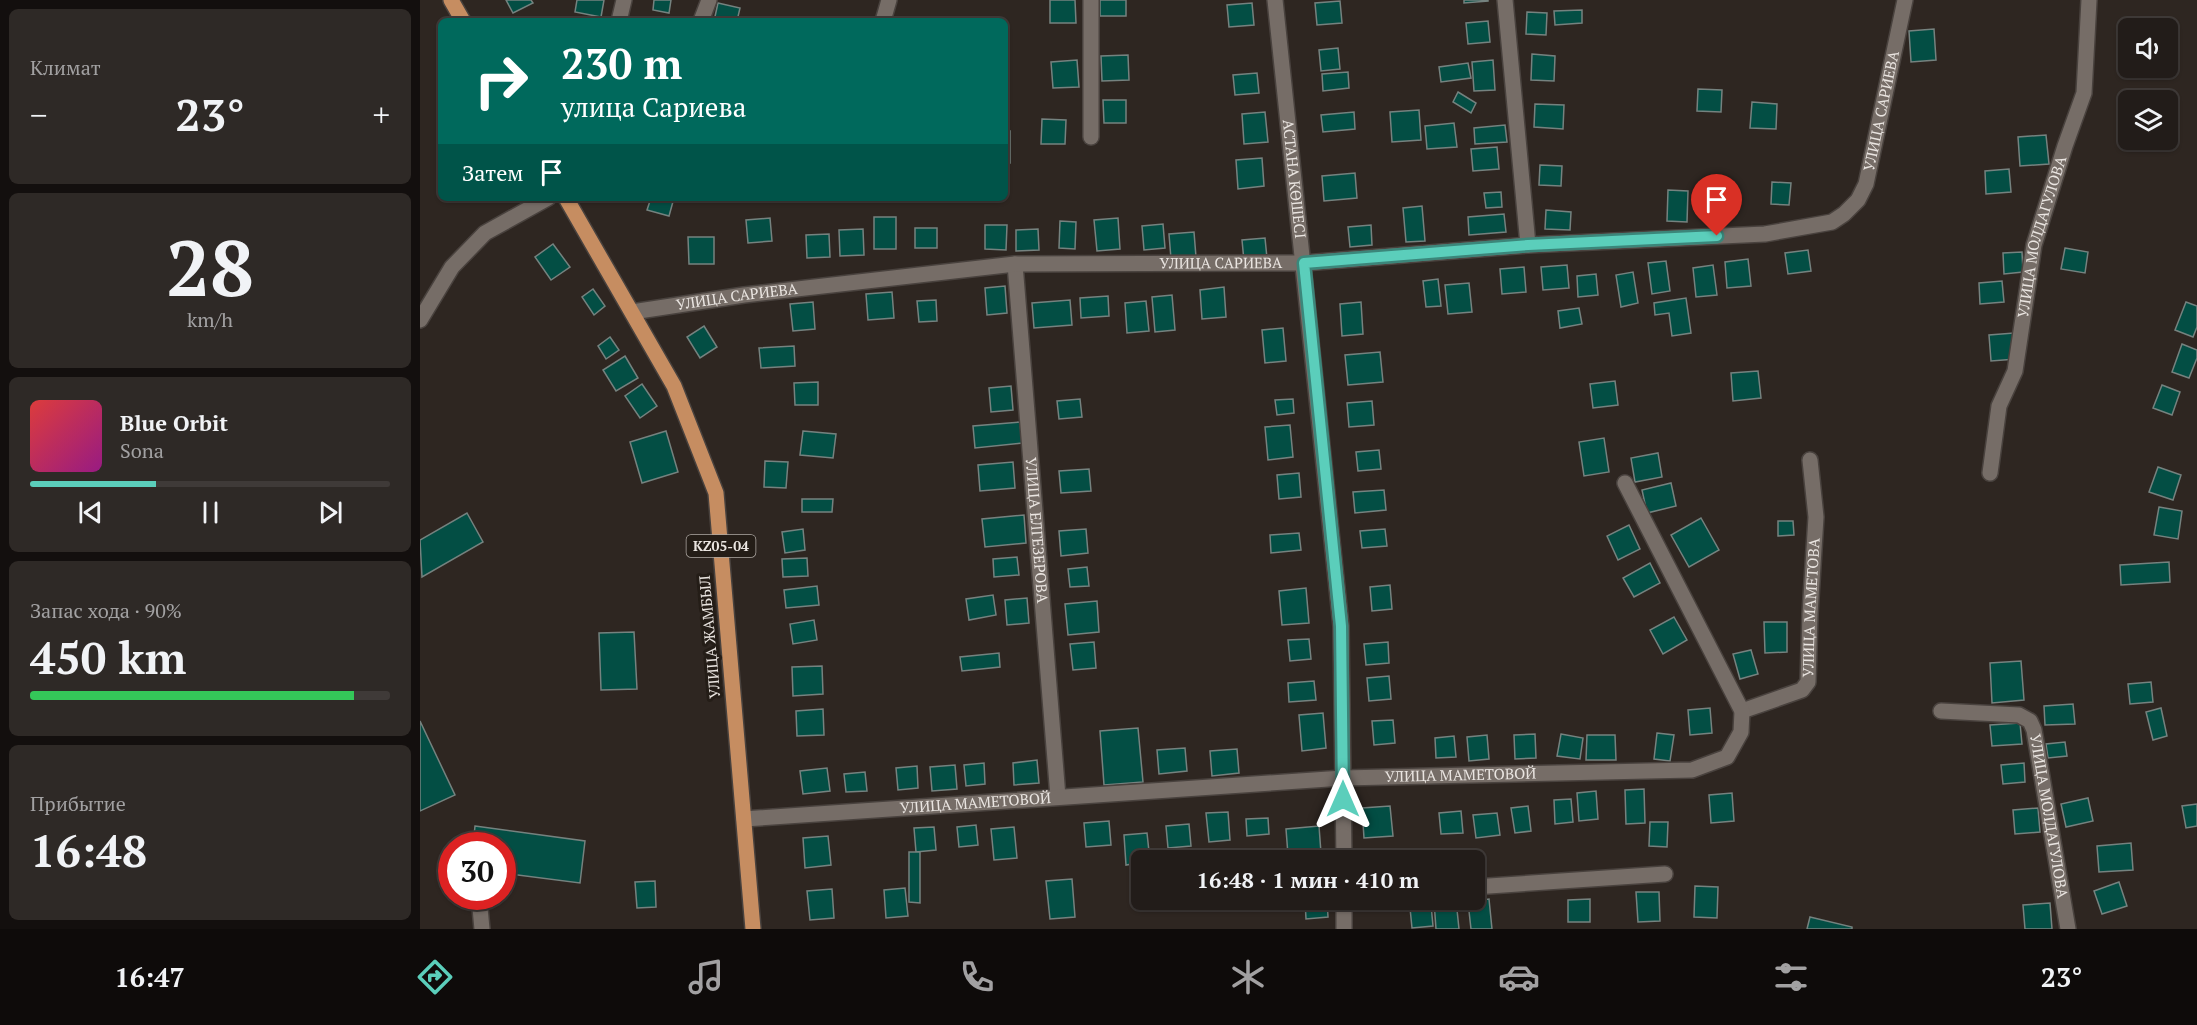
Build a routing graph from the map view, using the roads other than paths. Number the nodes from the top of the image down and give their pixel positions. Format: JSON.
{"nodes":[{"id":1,"x":451,"y":0,"type":"edge"},
{"id":2,"x":624,"y":0,"type":"edge"},
{"id":3,"x":710,"y":0,"type":"edge"},
{"id":4,"x":889,"y":0,"type":"edge"},
{"id":5,"x":1091,"y":0,"type":"edge"},
{"id":6,"x":1275,"y":0,"type":"edge"},
{"id":7,"x":1505,"y":0,"type":"edge"},
{"id":8,"x":1905,"y":0,"type":"edge"},
{"id":9,"x":2089,"y":0,"type":"edge"},
{"id":10,"x":461,"y":18,"type":"edge"},
{"id":11,"x":620,"y":18,"type":"edge"},
{"id":12,"x":702,"y":18,"type":"edge"},
{"id":13,"x":884,"y":18,"type":"edge"},
{"id":14,"x":1090,"y":137,"type":"dead end"},
{"id":15,"x":543,"y":201,"type":"edge"},
{"id":16,"x":568,"y":201,"type":"edge"},
{"id":17,"x":1528,"y":245,"type":"junction"},
{"id":18,"x":1304,"y":263,"type":"junction"},
{"id":19,"x":1015,"y":264,"type":"junction"},
{"id":20,"x":632,"y":312,"type":"junction"},
{"id":21,"x":420,"y":320,"type":"edge"},
{"id":22,"x":1810,"y":460,"type":"dead end"},
{"id":23,"x":1990,"y":473,"type":"dead end"},
{"id":24,"x":1625,"y":483,"type":"dead end"},
{"id":25,"x":1742,"y":711,"type":"junction"},
{"id":26,"x":1941,"y":711,"type":"dead end"},
{"id":27,"x":1343,"y":778,"type":"junction"},
{"id":28,"x":1058,"y":797,"type":"junction"},
{"id":29,"x":744,"y":819,"type":"junction"},
{"id":30,"x":1344,"y":850,"type":"edge"},
{"id":31,"x":1665,"y":874,"type":"dead end"},
{"id":32,"x":1485,"y":885,"type":"edge"},
{"id":33,"x":480,"y":910,"type":"edge"},
{"id":34,"x":1344,"y":910,"type":"edge"},
{"id":35,"x":482,"y":929,"type":"edge"},
{"id":36,"x":753,"y":929,"type":"edge"},
{"id":37,"x":1344,"y":929,"type":"edge"},
{"id":38,"x":2068,"y":929,"type":"edge"}],
"edges":[{"from":1,"to":10,"type":"main road"},
{"from":2,"to":11,"type":"street"},
{"from":3,"to":12,"type":"street"},
{"from":4,"to":13,"type":"street"},
{"from":5,"to":14,"type":"street"},
{"from":6,"to":18,"type":"street","name":"АСТАНА КӨШЕСІ"},
{"from":7,"to":17,"type":"street"},
{"from":8,"to":17,"type":"street","name":"УЛИЦА САРИЕВА"},
{"from":9,"to":23,"type":"street","name":"УЛИЦА МОЛДАГУЛОВА"},
{"from":15,"to":21,"type":"street"},
{"from":16,"to":20,"type":"main road","name":"УЛИЦА ЖАМБЫЛ","number":"KZ05-04"},
{"from":17,"to":18,"type":"street","name":"УЛИЦА САРИЕВА"},
{"from":18,"to":19,"type":"street","name":"УЛИЦА САРИЕВА"},
{"from":18,"to":27,"type":"street","name":"АСТАНА КӨШЕСІ"},
{"from":19,"to":20,"type":"street","name":"УЛИЦА САРИЕВА"},
{"from":19,"to":28,"type":"street","name":"УЛИЦА ЕЛГЕЗЕРОВА"},
{"from":20,"to":29,"type":"main road","name":"УЛИЦА ЖАМБЫЛ","number":"KZ05-04"},
{"from":22,"to":25,"type":"street","name":"УЛИЦА МАМЕТОВА"},
{"from":24,"to":25,"type":"street"},
{"from":25,"to":27,"type":"street","name":"УЛИЦА МАМЕТОВОЙ"},
{"from":26,"to":38,"type":"street","name":"УЛИЦА МОЛДАГУЛОВА"},
{"from":27,"to":28,"type":"street","name":"УЛИЦА МАМЕТОВОЙ"},
{"from":27,"to":30,"type":"street","name":"АСТАНА КӨШЕСІ"},
{"from":28,"to":29,"type":"street","name":"УЛИЦА МАМЕТОВОЙ"},
{"from":29,"to":36,"type":"main road","name":"УЛИЦА ЖАМБЫЛ","number":"KZ05-04"},
{"from":31,"to":32,"type":"street"},
{"from":33,"to":35,"type":"street"},
{"from":34,"to":37,"type":"street"}]}
